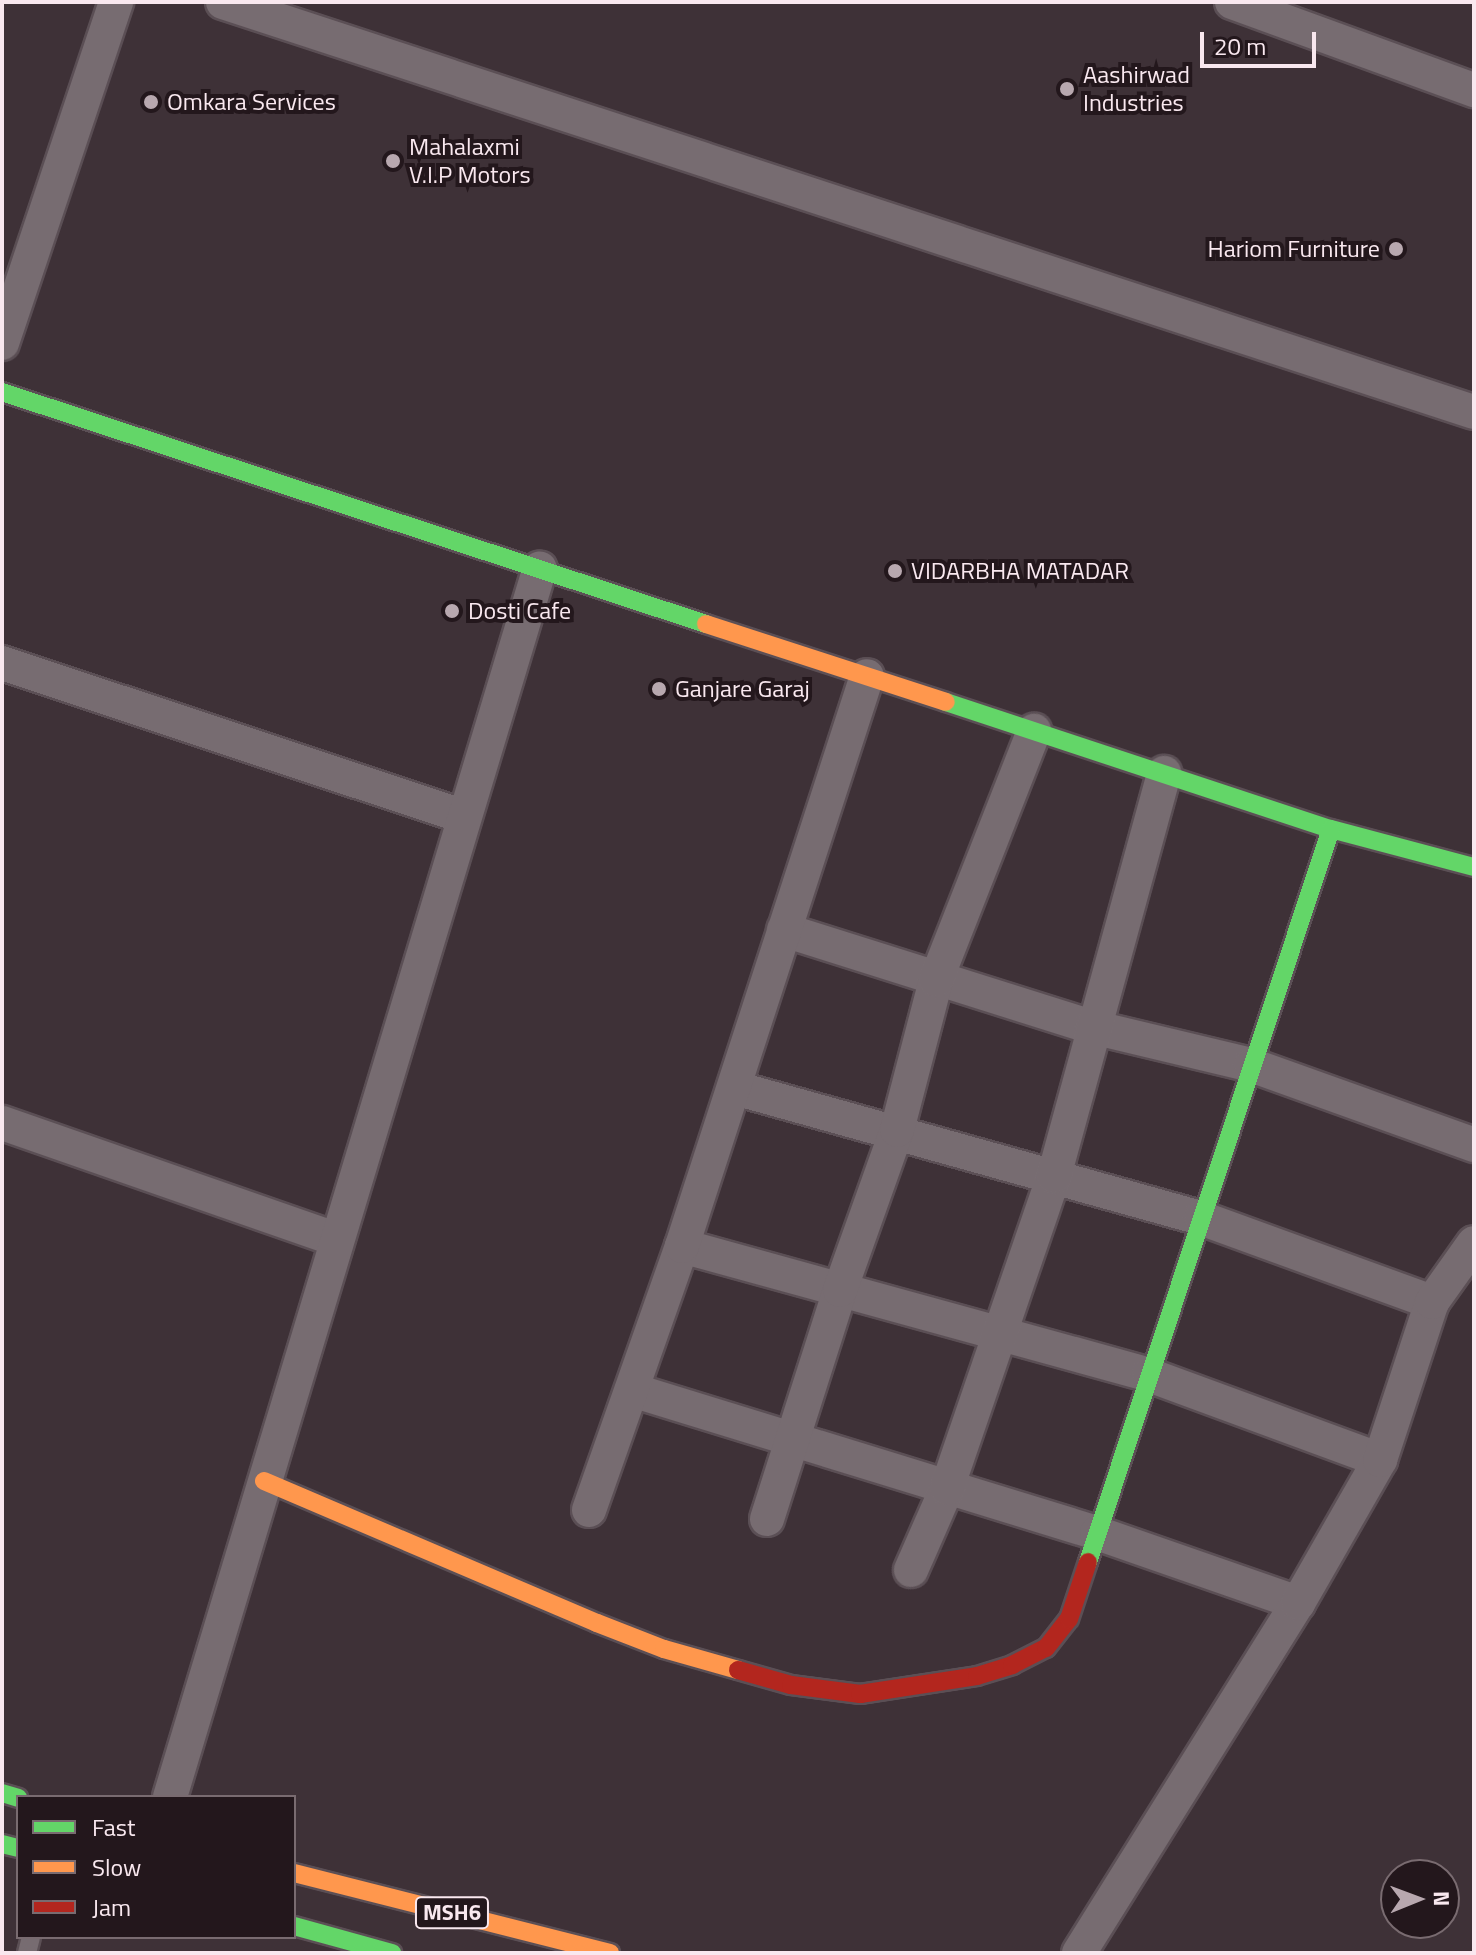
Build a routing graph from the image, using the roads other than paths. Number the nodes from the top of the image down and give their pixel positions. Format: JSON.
{"nodes":[{"id":1,"x":116,"y":2,"type":"edge"},
{"id":2,"x":223,"y":2,"type":"edge"},
{"id":3,"x":1232,"y":2,"type":"edge"},
{"id":4,"x":1474,"y":90,"type":"edge"},
{"id":5,"x":2,"y":343,"type":"edge"},
{"id":6,"x":2,"y":392,"type":"edge"},
{"id":7,"x":1474,"y":412,"type":"edge"},
{"id":8,"x":540,"y":568,"type":"junction"},
{"id":9,"x":2,"y":663,"type":"edge"},
{"id":10,"x":867,"y":676,"type":"junction"},
{"id":11,"x":1034,"y":731,"type":"junction"},
{"id":12,"x":1164,"y":773,"type":"junction"},
{"id":13,"x":464,"y":817,"type":"junction"},
{"id":14,"x":1331,"y":829,"type":"junction"},
{"id":15,"x":1474,"y":867,"type":"edge"},
{"id":16,"x":784,"y":930,"type":"junction"},
{"id":17,"x":936,"y":980,"type":"junction"},
{"id":18,"x":1092,"y":1027,"type":"junction"},
{"id":19,"x":1251,"y":1065,"type":"junction"},
{"id":20,"x":735,"y":1088,"type":"junction"},
{"id":21,"x":2,"y":1123,"type":"edge"},
{"id":22,"x":897,"y":1130,"type":"junction"},
{"id":23,"x":1474,"y":1145,"type":"edge"},
{"id":24,"x":1054,"y":1176,"type":"junction"},
{"id":25,"x":1201,"y":1218,"type":"junction"},
{"id":26,"x":336,"y":1239,"type":"junction"},
{"id":27,"x":1474,"y":1243,"type":"edge"},
{"id":28,"x":682,"y":1246,"type":"junction"},
{"id":29,"x":840,"y":1290,"type":"junction"},
{"id":30,"x":1432,"y":1302,"type":"junction"},
{"id":31,"x":1002,"y":1334,"type":"junction"},
{"id":32,"x":1149,"y":1375,"type":"junction"},
{"id":33,"x":632,"y":1390,"type":"junction"},
{"id":34,"x":793,"y":1441,"type":"junction"},
{"id":35,"x":1380,"y":1460,"type":"junction"},
{"id":36,"x":264,"y":1481,"type":"junction"},
{"id":37,"x":947,"y":1488,"type":"junction"},
{"id":38,"x":589,"y":1510,"type":"dead end"},
{"id":39,"x":767,"y":1519,"type":"dead end"},
{"id":40,"x":1097,"y":1533,"type":"junction"},
{"id":41,"x":911,"y":1570,"type":"dead end"},
{"id":42,"x":1298,"y":1603,"type":"junction"},
{"id":43,"x":171,"y":1795,"type":"edge"},
{"id":44,"x":296,"y":1874,"type":"edge"},
{"id":45,"x":296,"y":1927,"type":"edge"},
{"id":46,"x":392,"y":1953,"type":"edge"},
{"id":47,"x":610,"y":1953,"type":"edge"},
{"id":48,"x":1079,"y":1953,"type":"edge"}],
"edges":[{"from":1,"to":5,"type":"street"},
{"from":2,"to":7,"type":"street"},
{"from":3,"to":4,"type":"street"},
{"from":6,"to":8,"type":"street"},
{"from":8,"to":10,"type":"street"},
{"from":8,"to":13,"type":"street"},
{"from":9,"to":13,"type":"street"},
{"from":10,"to":11,"type":"street"},
{"from":10,"to":16,"type":"street"},
{"from":11,"to":12,"type":"street"},
{"from":11,"to":17,"type":"street"},
{"from":12,"to":14,"type":"street"},
{"from":12,"to":18,"type":"street"},
{"from":13,"to":26,"type":"street"},
{"from":14,"to":15,"type":"street"},
{"from":14,"to":19,"type":"street"},
{"from":16,"to":17,"type":"street"},
{"from":16,"to":20,"type":"street"},
{"from":17,"to":18,"type":"street"},
{"from":17,"to":22,"type":"street"},
{"from":18,"to":19,"type":"street"},
{"from":18,"to":24,"type":"street"},
{"from":19,"to":23,"type":"street"},
{"from":19,"to":25,"type":"street"},
{"from":20,"to":22,"type":"street"},
{"from":20,"to":28,"type":"street"},
{"from":21,"to":26,"type":"street"},
{"from":22,"to":24,"type":"street"},
{"from":22,"to":29,"type":"street"},
{"from":24,"to":25,"type":"street"},
{"from":24,"to":31,"type":"street"},
{"from":25,"to":30,"type":"street"},
{"from":25,"to":32,"type":"street"},
{"from":26,"to":36,"type":"street"},
{"from":27,"to":30,"type":"street"},
{"from":28,"to":29,"type":"street"},
{"from":28,"to":33,"type":"street"},
{"from":29,"to":31,"type":"street"},
{"from":29,"to":34,"type":"street"},
{"from":30,"to":35,"type":"street"},
{"from":31,"to":32,"type":"street"},
{"from":31,"to":37,"type":"street"},
{"from":32,"to":35,"type":"street"},
{"from":32,"to":40,"type":"street"},
{"from":33,"to":34,"type":"street"},
{"from":33,"to":38,"type":"street"},
{"from":34,"to":37,"type":"street"},
{"from":34,"to":39,"type":"street"},
{"from":35,"to":42,"type":"street"},
{"from":36,"to":40,"type":"street"},
{"from":36,"to":43,"type":"street"},
{"from":37,"to":40,"type":"street"},
{"from":37,"to":41,"type":"street"},
{"from":40,"to":42,"type":"street"},
{"from":42,"to":48,"type":"street"},
{"from":44,"to":47,"type":"street","number":"MSH6"},
{"from":45,"to":46,"type":"street","number":"MSH6"}]}
